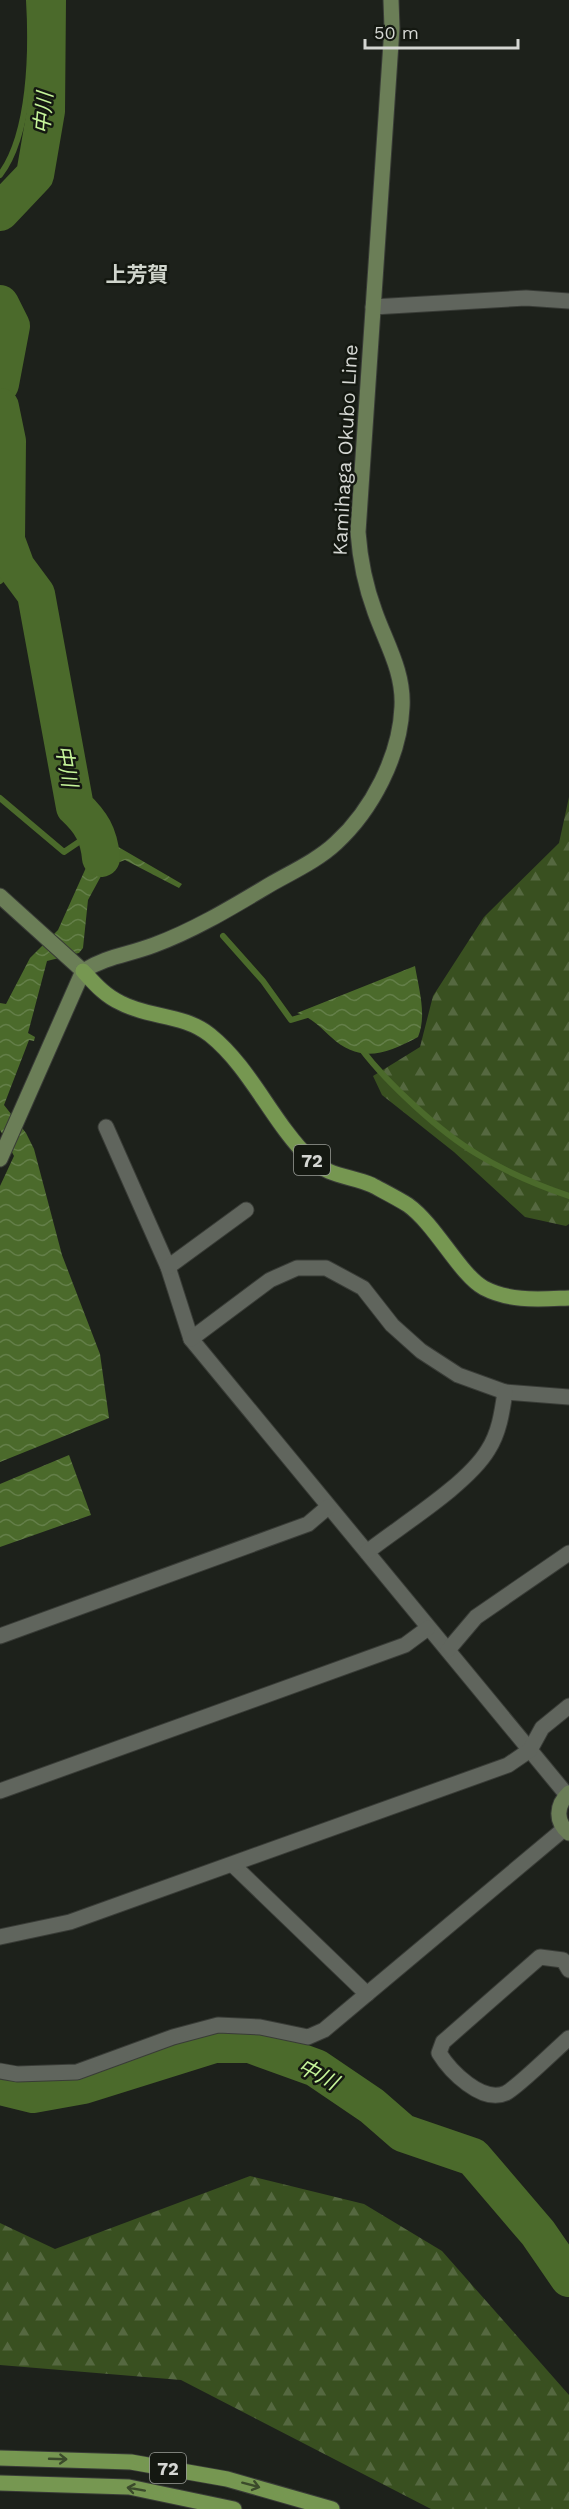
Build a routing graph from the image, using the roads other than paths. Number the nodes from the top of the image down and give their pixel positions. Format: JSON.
{"nodes":[{"id":1,"x":391,"y":0,"type":"edge"},
{"id":2,"x":569,"y":301,"type":"edge"},
{"id":3,"x":373,"y":307,"type":"junction"},
{"id":4,"x":0,"y":896,"type":"edge"},
{"id":5,"x":78,"y":967,"type":"junction"},
{"id":6,"x":106,"y":1127,"type":"dead end"},
{"id":7,"x":3,"y":1152,"type":"edge"},
{"id":8,"x":246,"y":1210,"type":"dead end"},
{"id":9,"x":168,"y":1268,"type":"junction"},
{"id":10,"x":569,"y":1298,"type":"edge"},
{"id":11,"x":191,"y":1339,"type":"junction"},
{"id":12,"x":505,"y":1392,"type":"junction"},
{"id":13,"x":569,"y":1397,"type":"edge"},
{"id":14,"x":328,"y":1507,"type":"junction"},
{"id":15,"x":367,"y":1552,"type":"junction"},
{"id":16,"x":569,"y":1553,"type":"edge"},
{"id":17,"x":428,"y":1628,"type":"junction"},
{"id":18,"x":0,"y":1636,"type":"edge"},
{"id":19,"x":448,"y":1650,"type":"junction"},
{"id":20,"x":569,"y":1706,"type":"edge"},
{"id":21,"x":530,"y":1750,"type":"junction"},
{"id":22,"x":0,"y":1791,"type":"edge"},
{"id":23,"x":568,"y":1794,"type":"edge"},
{"id":24,"x":567,"y":1831,"type":"edge"},
{"id":25,"x":233,"y":1865,"type":"junction"},
{"id":26,"x":0,"y":1937,"type":"edge"},
{"id":27,"x":569,"y":1970,"type":"edge"},
{"id":28,"x":367,"y":1994,"type":"junction"},
{"id":29,"x":569,"y":2038,"type":"edge"},
{"id":30,"x":0,"y":2071,"type":"edge"},
{"id":31,"x":0,"y":2458,"type":"edge"},
{"id":32,"x":0,"y":2483,"type":"edge"},
{"id":33,"x":234,"y":2509,"type":"edge"},
{"id":34,"x":332,"y":2509,"type":"edge"}],
"edges":[{"from":1,"to":3,"type":"main road","name":"Kamihaga Okubo Line"},
{"from":2,"to":3,"type":"street"},
{"from":3,"to":5,"type":"main road","name":"Kamihaga Okubo Line"},
{"from":4,"to":5,"type":"main road"},
{"from":5,"to":7,"type":"main road"},
{"from":5,"to":10,"type":"main road","number":"72"},
{"from":6,"to":9,"type":"street"},
{"from":8,"to":9,"type":"street"},
{"from":9,"to":11,"type":"street"},
{"from":11,"to":12,"type":"street"},
{"from":11,"to":14,"type":"street"},
{"from":12,"to":13,"type":"street"},
{"from":12,"to":15,"type":"street"},
{"from":14,"to":15,"type":"street"},
{"from":14,"to":18,"type":"street"},
{"from":15,"to":17,"type":"street"},
{"from":16,"to":19,"type":"street"},
{"from":17,"to":19,"type":"street"},
{"from":17,"to":22,"type":"street"},
{"from":19,"to":21,"type":"street"},
{"from":20,"to":21,"type":"street"},
{"from":21,"to":23,"type":"street"},
{"from":21,"to":25,"type":"street"},
{"from":23,"to":24,"type":"main road"},
{"from":24,"to":28,"type":"street"},
{"from":25,"to":26,"type":"street"},
{"from":25,"to":28,"type":"street"},
{"from":27,"to":29,"type":"street"},
{"from":28,"to":30,"type":"street"},
{"from":31,"to":34,"type":"main road","number":"72","one_way":true},
{"from":33,"to":32,"type":"main road","number":"72","one_way":true}]}
